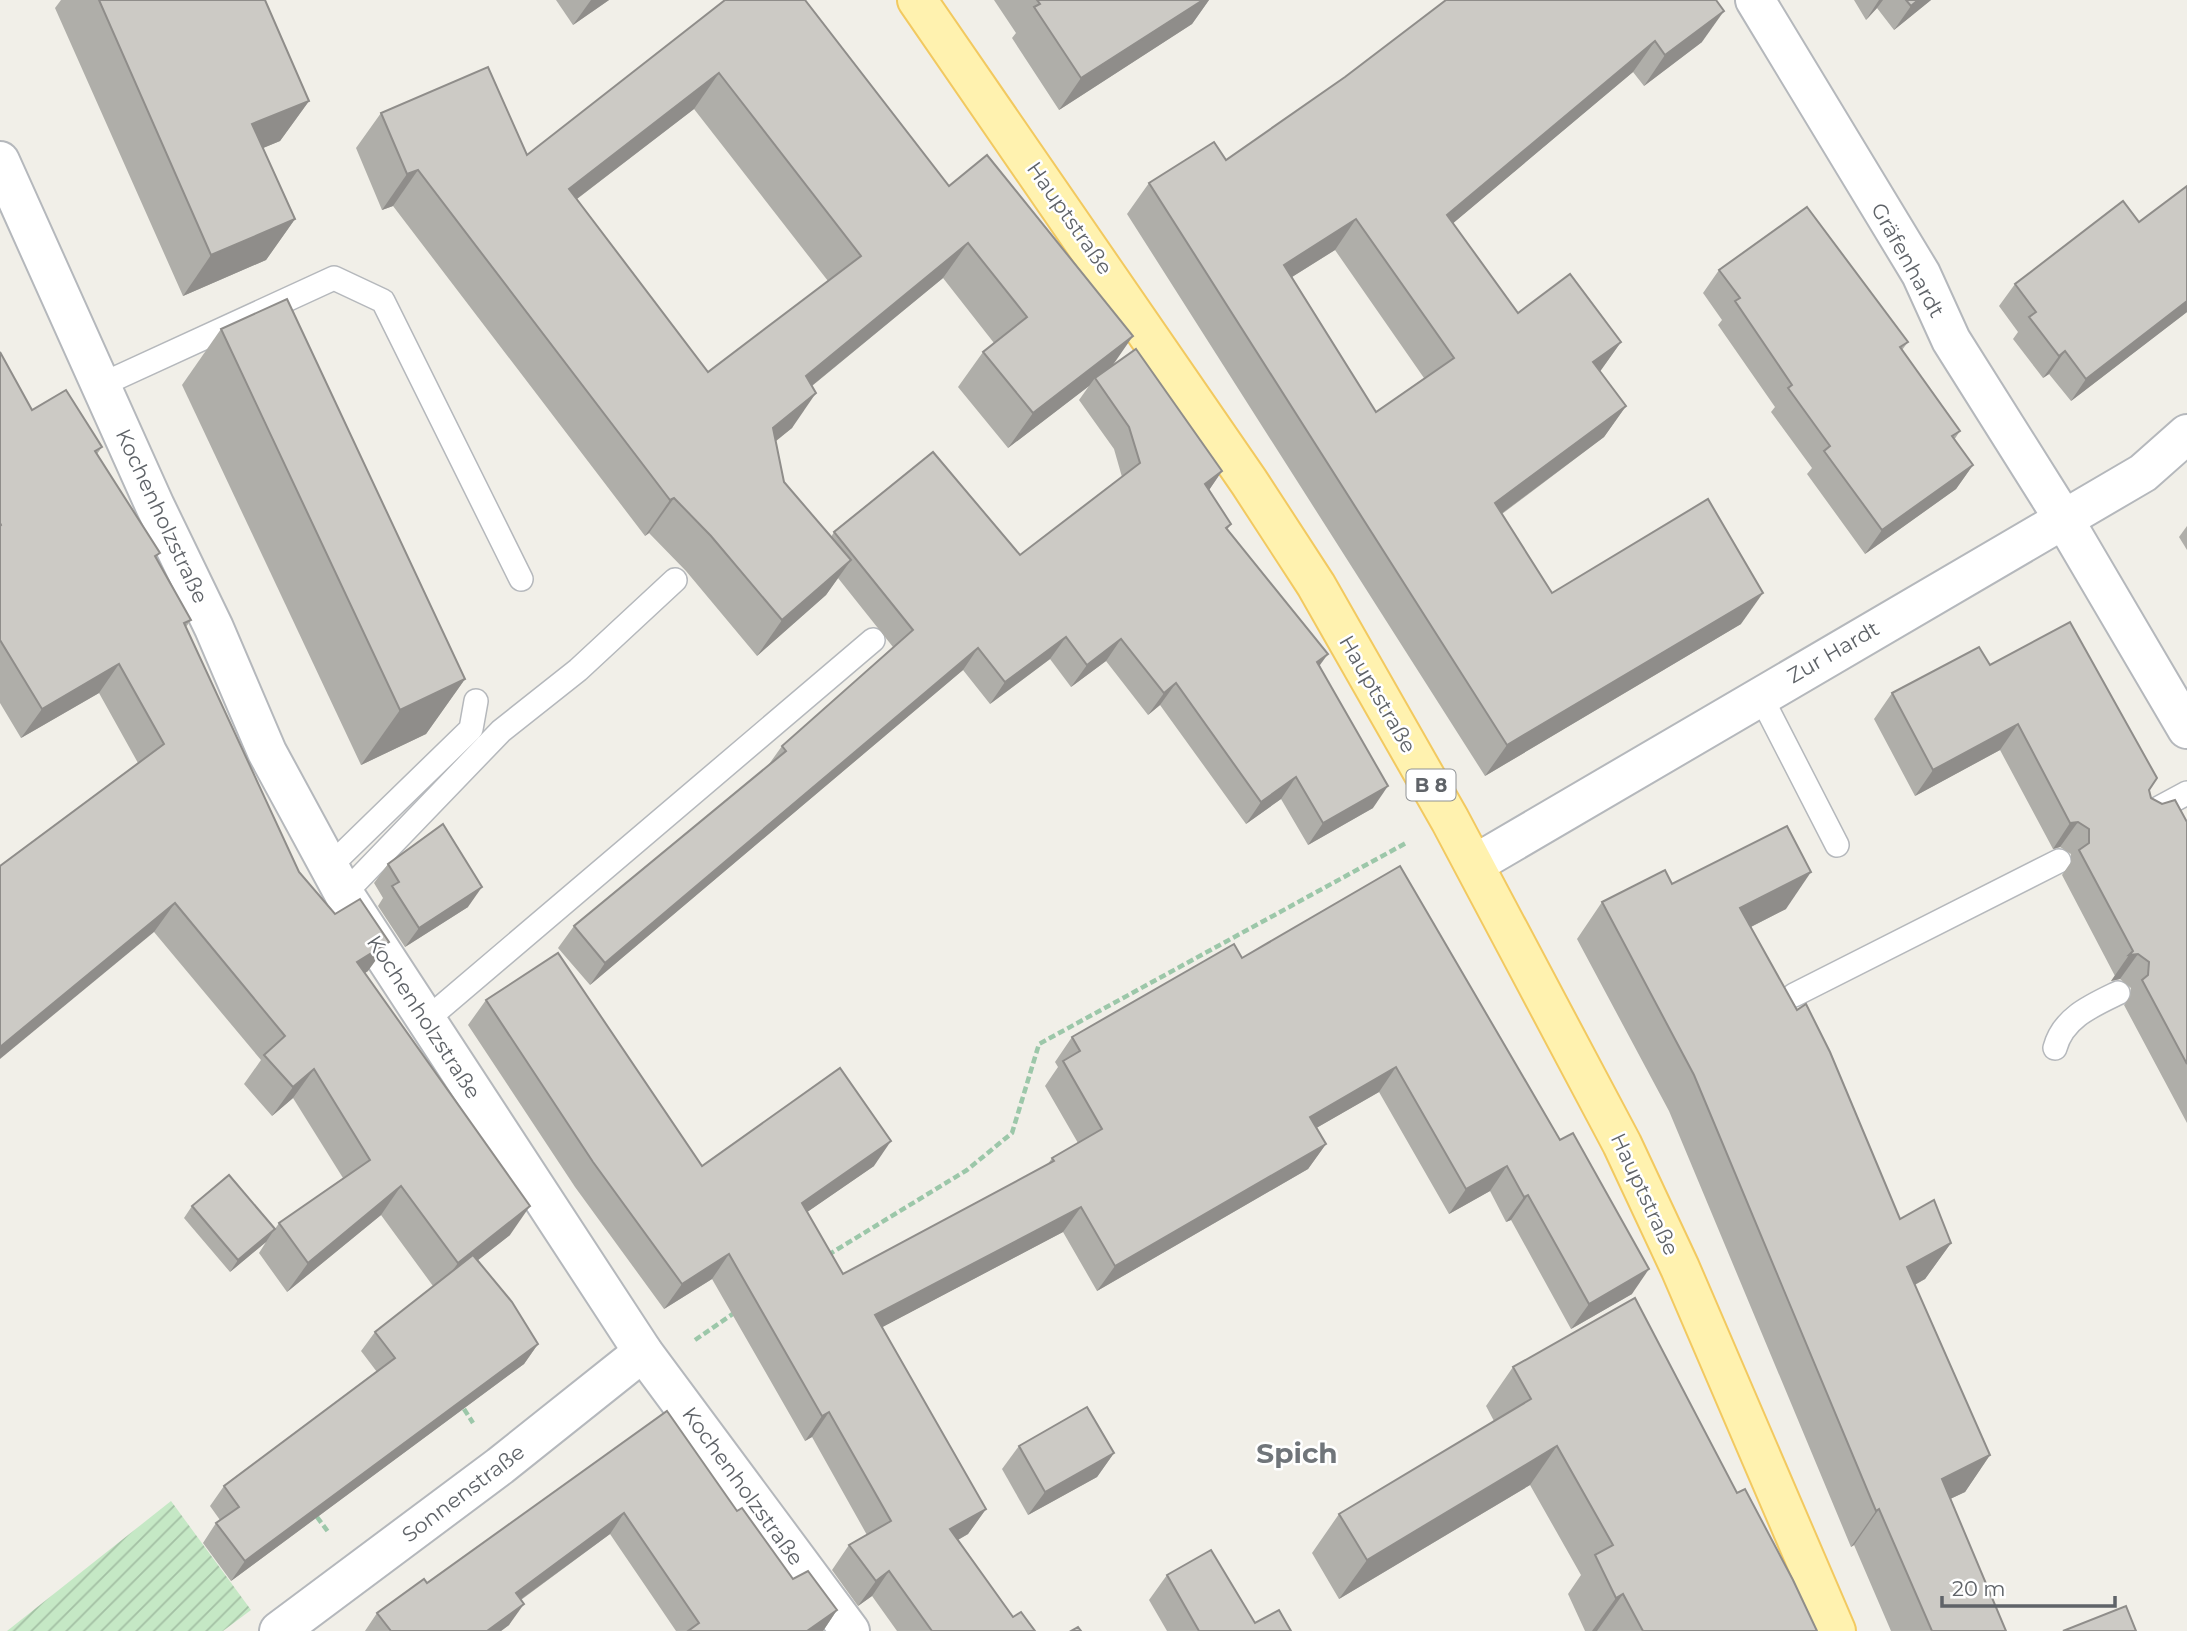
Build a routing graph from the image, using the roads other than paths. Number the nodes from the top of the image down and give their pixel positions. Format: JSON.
{"nodes":[{"id":1,"x":917,"y":0,"type":"edge"},
{"id":2,"x":1755,"y":0,"type":"edge"},
{"id":3,"x":0,"y":160,"type":"edge"},
{"id":4,"x":101,"y":384,"type":"junction"},
{"id":5,"x":2187,"y":435,"type":"edge"},
{"id":6,"x":2063,"y":518,"type":"junction"},
{"id":7,"x":521,"y":579,"type":"dead end"},
{"id":8,"x":675,"y":580,"type":"dead end"},
{"id":9,"x":873,"y":640,"type":"dead end"},
{"id":10,"x":1760,"y":695,"type":"junction"},
{"id":11,"x":476,"y":701,"type":"dead end"},
{"id":12,"x":2187,"y":729,"type":"edge"},
{"id":13,"x":2187,"y":793,"type":"edge"},
{"id":14,"x":2145,"y":816,"type":"edge"},
{"id":15,"x":1837,"y":845,"type":"dead end"},
{"id":16,"x":2059,"y":861,"type":"dead end"},
{"id":17,"x":1475,"y":864,"type":"junction"},
{"id":18,"x":336,"y":881,"type":"junction"},
{"id":19,"x":2118,"y":993,"type":"dead end"},
{"id":20,"x":1794,"y":995,"type":"dead end"},
{"id":21,"x":425,"y":1021,"type":"junction"},
{"id":22,"x":2054,"y":1048,"type":"dead end"},
{"id":23,"x":643,"y":1352,"type":"junction"},
{"id":24,"x":279,"y":1631,"type":"edge"},
{"id":25,"x":850,"y":1631,"type":"edge"},
{"id":26,"x":1836,"y":1631,"type":"edge"}],
"edges":[{"from":1,"to":17,"type":"main road","name":"Hauptstraße","number":"B 8"},
{"from":2,"to":6,"type":"street","name":"Gräfenhardt"},
{"from":3,"to":4,"type":"street","name":"Kochenholzstraße"},
{"from":4,"to":7,"type":"lane"},
{"from":4,"to":18,"type":"street","name":"Kochenholzstraße"},
{"from":5,"to":6,"type":"street","name":"Zur Hardt"},
{"from":6,"to":10,"type":"street","name":"Zur Hardt"},
{"from":6,"to":12,"type":"street","name":"Gräfenhardt"},
{"from":8,"to":18,"type":"lane"},
{"from":9,"to":21,"type":"lane"},
{"from":10,"to":15,"type":"lane"},
{"from":10,"to":17,"type":"street","name":"Zur Hardt"},
{"from":11,"to":18,"type":"lane"},
{"from":13,"to":14,"type":"lane"},
{"from":16,"to":20,"type":"lane"},
{"from":17,"to":26,"type":"main road","name":"Hauptstraße","number":"B 8"},
{"from":18,"to":21,"type":"street","name":"Kochenholzstraße"},
{"from":19,"to":22,"type":"lane"},
{"from":21,"to":23,"type":"street","name":"Kochenholzstraße"},
{"from":23,"to":24,"type":"street","name":"Sonnenstraße"},
{"from":23,"to":25,"type":"street","name":"Kochenholzstraße"}]}
